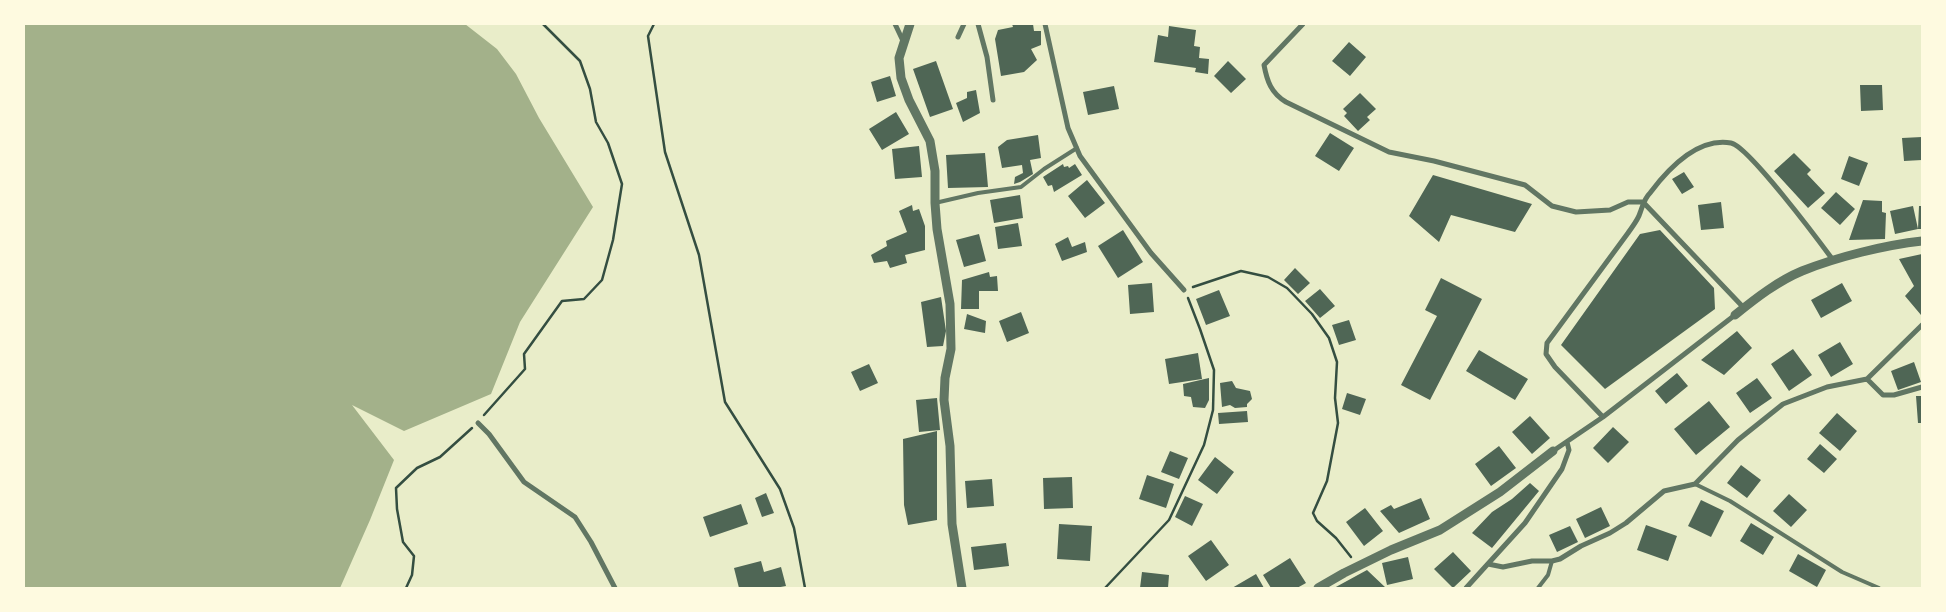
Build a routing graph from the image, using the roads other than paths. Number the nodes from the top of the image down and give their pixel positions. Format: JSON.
{"nodes":[{"id":1,"x":895,"y":24,"type":"edge"},
{"id":2,"x":910,"y":24,"type":"edge"},
{"id":3,"x":964,"y":24,"type":"edge"},
{"id":4,"x":978,"y":24,"type":"edge"},
{"id":5,"x":1045,"y":24,"type":"edge"},
{"id":6,"x":1303,"y":24,"type":"edge"},
{"id":7,"x":958,"y":37,"type":"dead end"},
{"id":8,"x":905,"y":43,"type":"junction"},
{"id":9,"x":993,"y":100,"type":"dead end"},
{"id":10,"x":1077,"y":148,"type":"junction"},
{"id":11,"x":1643,"y":202,"type":"junction"},
{"id":12,"x":934,"y":203,"type":"junction"},
{"id":13,"x":1922,"y":241,"type":"edge"},
{"id":14,"x":1834,"y":261,"type":"junction"},
{"id":15,"x":1184,"y":290,"type":"road end"},
{"id":16,"x":1744,"y":308,"type":"junction"},
{"id":17,"x":1735,"y":315,"type":"joint"},
{"id":18,"x":1922,"y":325,"type":"edge"},
{"id":19,"x":1867,"y":379,"type":"junction"},
{"id":20,"x":1922,"y":388,"type":"edge"},
{"id":21,"x":1603,"y":418,"type":"junction"},
{"id":22,"x":478,"y":423,"type":"road end"},
{"id":23,"x":1567,"y":442,"type":"junction"},
{"id":24,"x":1553,"y":451,"type":"joint"},
{"id":25,"x":1695,"y":484,"type":"junction"},
{"id":26,"x":1552,"y":561,"type":"junction"},
{"id":27,"x":1488,"y":564,"type":"junction"},
{"id":28,"x":615,"y":588,"type":"edge"},
{"id":29,"x":962,"y":588,"type":"edge"},
{"id":30,"x":1318,"y":588,"type":"edge"},
{"id":31,"x":1466,"y":588,"type":"edge"},
{"id":32,"x":1538,"y":588,"type":"edge"},
{"id":33,"x":1879,"y":588,"type":"edge"}],
"edges":[{"from":1,"to":8,"type":"street"},
{"from":2,"to":8,"type":"street"},
{"from":3,"to":7,"type":"street"},
{"from":4,"to":9,"type":"street"},
{"from":5,"to":10,"type":"street"},
{"from":6,"to":11,"type":"street"},
{"from":8,"to":12,"type":"street"},
{"from":10,"to":12,"type":"lane"},
{"from":10,"to":15,"type":"street"},
{"from":11,"to":14,"type":"street"},
{"from":11,"to":16,"type":"street"},
{"from":11,"to":21,"type":"street"},
{"from":12,"to":29,"type":"street"},
{"from":13,"to":14,"type":"street"},
{"from":14,"to":16,"type":"street"},
{"from":16,"to":17,"type":"street"},
{"from":17,"to":21,"type":"street"},
{"from":18,"to":19,"type":"street"},
{"from":19,"to":20,"type":"street"},
{"from":19,"to":25,"type":"street"},
{"from":21,"to":23,"type":"street"},
{"from":22,"to":28,"type":"street"},
{"from":23,"to":24,"type":"street"},
{"from":23,"to":27,"type":"street"},
{"from":24,"to":30,"type":"street"},
{"from":25,"to":26,"type":"street"},
{"from":25,"to":33,"type":"lane"},
{"from":26,"to":27,"type":"street"},
{"from":26,"to":32,"type":"lane"},
{"from":27,"to":31,"type":"street"}]}
